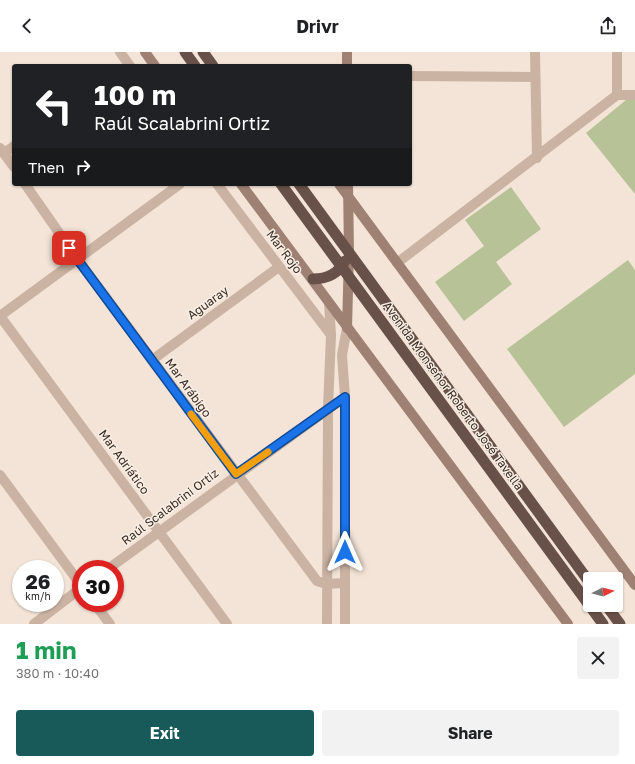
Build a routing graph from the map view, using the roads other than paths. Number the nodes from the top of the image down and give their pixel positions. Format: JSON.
{"nodes":[{"id":1,"x":120,"y":52,"type":"edge"},
{"id":2,"x":145,"y":52,"type":"edge"},
{"id":3,"x":185,"y":52,"type":"edge"},
{"id":4,"x":203,"y":52,"type":"edge"},
{"id":5,"x":347,"y":52,"type":"edge"},
{"id":6,"x":535,"y":52,"type":"edge"},
{"id":7,"x":617,"y":52,"type":"edge"},
{"id":8,"x":125,"y":64,"type":"edge"},
{"id":9,"x":154,"y":64,"type":"edge"},
{"id":10,"x":194,"y":64,"type":"edge"},
{"id":11,"x":212,"y":64,"type":"edge"},
{"id":12,"x":347,"y":64,"type":"edge"},
{"id":13,"x":412,"y":76,"type":"edge"},
{"id":14,"x":535,"y":77,"type":"junction"},
{"id":15,"x":617,"y":95,"type":"junction"},
{"id":16,"x":635,"y":95,"type":"edge"},
{"id":17,"x":12,"y":147,"type":"edge"},
{"id":18,"x":2,"y":150,"type":"edge"},
{"id":19,"x":537,"y":158,"type":"junction"},
{"id":20,"x":12,"y":165,"type":"edge"},
{"id":21,"x":26,"y":186,"type":"edge"},
{"id":22,"x":177,"y":186,"type":"edge"},
{"id":23,"x":218,"y":186,"type":"edge"},
{"id":24,"x":243,"y":186,"type":"edge"},
{"id":25,"x":282,"y":186,"type":"edge"},
{"id":26,"x":300,"y":186,"type":"edge"},
{"id":27,"x":340,"y":186,"type":"edge"},
{"id":28,"x":348,"y":186,"type":"edge"},
{"id":29,"x":348,"y":197,"type":"junction"},
{"id":30,"x":349,"y":253,"type":"junction"},
{"id":31,"x":78,"y":260,"type":"junction"},
{"id":32,"x":397,"y":263,"type":"junction"},
{"id":33,"x":279,"y":267,"type":"junction"},
{"id":34,"x":342,"y":267,"type":"junction"},
{"id":35,"x":349,"y":277,"type":"junction"},
{"id":36,"x":313,"y":279,"type":"junction"},
{"id":37,"x":329,"y":303,"type":"junction"},
{"id":38,"x":0,"y":316,"type":"edge"},
{"id":39,"x":347,"y":328,"type":"junction"},
{"id":40,"x":331,"y":335,"type":"junction"},
{"id":41,"x":152,"y":360,"type":"junction"},
{"id":42,"x":345,"y":397,"type":"junction"},
{"id":43,"x":328,"y":408,"type":"junction"},
{"id":44,"x":236,"y":474,"type":"junction"},
{"id":45,"x":0,"y":475,"type":"edge"},
{"id":46,"x":160,"y":533,"type":"junction"},
{"id":47,"x":121,"y":560,"type":"edge"},
{"id":48,"x":72,"y":573,"type":"edge"},
{"id":49,"x":583,"y":573,"type":"edge"},
{"id":50,"x":345,"y":583,"type":"junction"},
{"id":51,"x":326,"y":584,"type":"junction"},
{"id":52,"x":635,"y":585,"type":"edge"},
{"id":53,"x":72,"y":595,"type":"edge"},
{"id":54,"x":101,"y":612,"type":"edge"},
{"id":55,"x":611,"y":612,"type":"edge"},
{"id":56,"x":34,"y":624,"type":"edge"},
{"id":57,"x":110,"y":624,"type":"edge"},
{"id":58,"x":227,"y":624,"type":"edge"},
{"id":59,"x":327,"y":624,"type":"edge"},
{"id":60,"x":345,"y":624,"type":"edge"},
{"id":61,"x":568,"y":624,"type":"edge"},
{"id":62,"x":603,"y":624,"type":"edge"},
{"id":63,"x":620,"y":624,"type":"edge"}],
"edges":[{"from":1,"to":8,"type":"street"},
{"from":2,"to":9,"type":"main road"},
{"from":3,"to":10,"type":"highway"},
{"from":4,"to":11,"type":"highway"},
{"from":5,"to":12,"type":"main road"},
{"from":6,"to":14,"type":"street"},
{"from":7,"to":15,"type":"street"},
{"from":13,"to":14,"type":"street"},
{"from":14,"to":19,"type":"street"},
{"from":15,"to":16,"type":"street"},
{"from":15,"to":19,"type":"street"},
{"from":17,"to":18,"type":"street"},
{"from":18,"to":20,"type":"street"},
{"from":19,"to":32,"type":"street"},
{"from":21,"to":31,"type":"street","name":"Mar Arábigo"},
{"from":22,"to":31,"type":"street"},
{"from":23,"to":33,"type":"street","name":"Mar Rojo"},
{"from":24,"to":36,"type":"main road"},
{"from":25,"to":34,"type":"highway","name":"Avenida Monseñor Roberto José Tavella"},
{"from":26,"to":30,"type":"highway","name":"Avenida Monseñor Roberto José Tavella"},
{"from":27,"to":29,"type":"main road"},
{"from":28,"to":29,"type":"main road"},
{"from":29,"to":30,"type":"main road"},
{"from":29,"to":32,"type":"main road"},
{"from":30,"to":34,"type":"highway"},
{"from":30,"to":35,"type":"main road"},
{"from":30,"to":49,"type":"highway","name":"Avenida Monseñor Roberto José Tavella"},
{"from":31,"to":38,"type":"street"},
{"from":31,"to":41,"type":"street","name":"Mar Arábigo"},
{"from":32,"to":52,"type":"main road"},
{"from":33,"to":40,"type":"street","name":"Mar Rojo"},
{"from":33,"to":41,"type":"street","name":"Aguaray"},
{"from":34,"to":35,"type":"highway","name":"Avenida Monseñor Roberto José Tavella"},
{"from":34,"to":36,"type":"highway"},
{"from":35,"to":39,"type":"main road"},
{"from":35,"to":62,"type":"highway","name":"Avenida Monseñor Roberto José Tavella"},
{"from":36,"to":37,"type":"main road"},
{"from":37,"to":39,"type":"main road"},
{"from":37,"to":40,"type":"street"},
{"from":38,"to":46,"type":"street","name":"Mar Adriático"},
{"from":39,"to":42,"type":"street"},
{"from":39,"to":61,"type":"main road"},
{"from":40,"to":43,"type":"street"},
{"from":41,"to":44,"type":"street","name":"Mar Arábigo"},
{"from":42,"to":43,"type":"street","name":"Raúl Scalabrini Ortiz"},
{"from":42,"to":50,"type":"street"},
{"from":43,"to":44,"type":"street","name":"Raúl Scalabrini Ortiz"},
{"from":43,"to":51,"type":"street"},
{"from":44,"to":46,"type":"street","name":"Raúl Scalabrini Ortiz"},
{"from":44,"to":51,"type":"street","name":"Mar Arábigo"},
{"from":45,"to":48,"type":"street"},
{"from":46,"to":47,"type":"street","name":"Raúl Scalabrini Ortiz"},
{"from":46,"to":58,"type":"street","name":"Mar Adriático"},
{"from":50,"to":51,"type":"street"},
{"from":50,"to":60,"type":"street"},
{"from":51,"to":59,"type":"street"},
{"from":53,"to":56,"type":"street"},
{"from":54,"to":57,"type":"street"},
{"from":55,"to":63,"type":"highway"}]}
